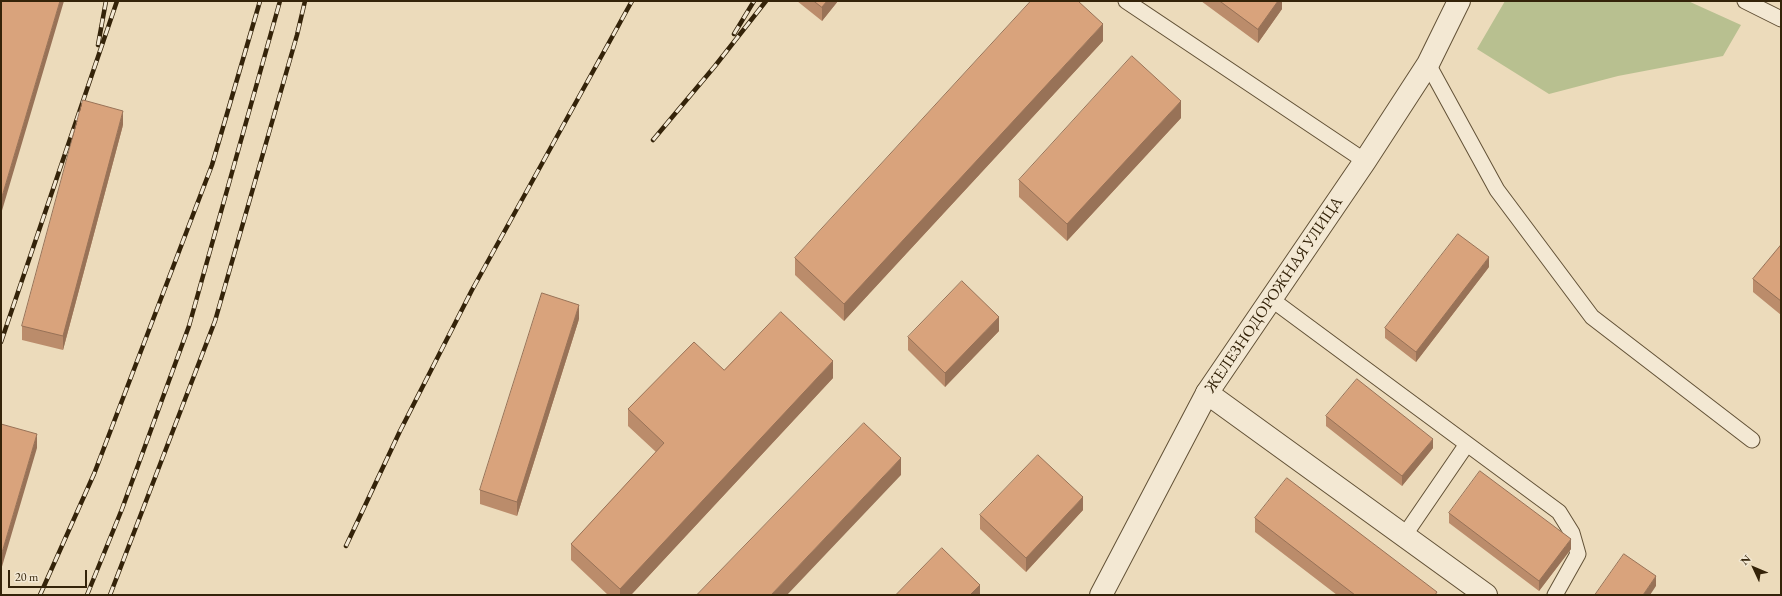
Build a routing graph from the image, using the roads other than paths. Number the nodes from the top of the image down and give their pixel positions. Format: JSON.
{"nodes":[{"id":1,"x":1126,"y":1,"type":"edge"},
{"id":2,"x":1459,"y":1,"type":"edge"},
{"id":3,"x":1745,"y":1,"type":"edge"},
{"id":4,"x":1781,"y":19,"type":"edge"},
{"id":5,"x":1428,"y":64,"type":"junction"},
{"id":6,"x":1365,"y":160,"type":"junction"},
{"id":7,"x":1271,"y":299,"type":"junction"},
{"id":8,"x":1207,"y":393,"type":"junction"},
{"id":9,"x":1752,"y":440,"type":"dead end"},
{"id":10,"x":1467,"y":444,"type":"junction"},
{"id":11,"x":1404,"y":536,"type":"junction"},
{"id":12,"x":1101,"y":595,"type":"edge"},
{"id":13,"x":1486,"y":595,"type":"edge"},
{"id":14,"x":1555,"y":595,"type":"edge"}],
"edges":[{"from":1,"to":6,"type":"lane"},
{"from":2,"to":5,"type":"street","name":"ЖЕЛЕЗНОДОРОЖНАЯ УЛИЦА"},
{"from":3,"to":4,"type":"lane"},
{"from":5,"to":6,"type":"street","name":"ЖЕЛЕЗНОДОРОЖНАЯ УЛИЦА"},
{"from":5,"to":9,"type":"lane"},
{"from":6,"to":7,"type":"street","name":"ЖЕЛЕЗНОДОРОЖНАЯ УЛИЦА"},
{"from":7,"to":8,"type":"street","name":"ЖЕЛЕЗНОДОРОЖНАЯ УЛИЦА"},
{"from":7,"to":10,"type":"lane"},
{"from":8,"to":11,"type":"street"},
{"from":8,"to":12,"type":"street","name":"ЖЕЛЕЗНОДОРОЖНАЯ УЛИЦА"},
{"from":10,"to":11,"type":"lane"},
{"from":10,"to":14,"type":"lane"},
{"from":11,"to":13,"type":"street"}]}
